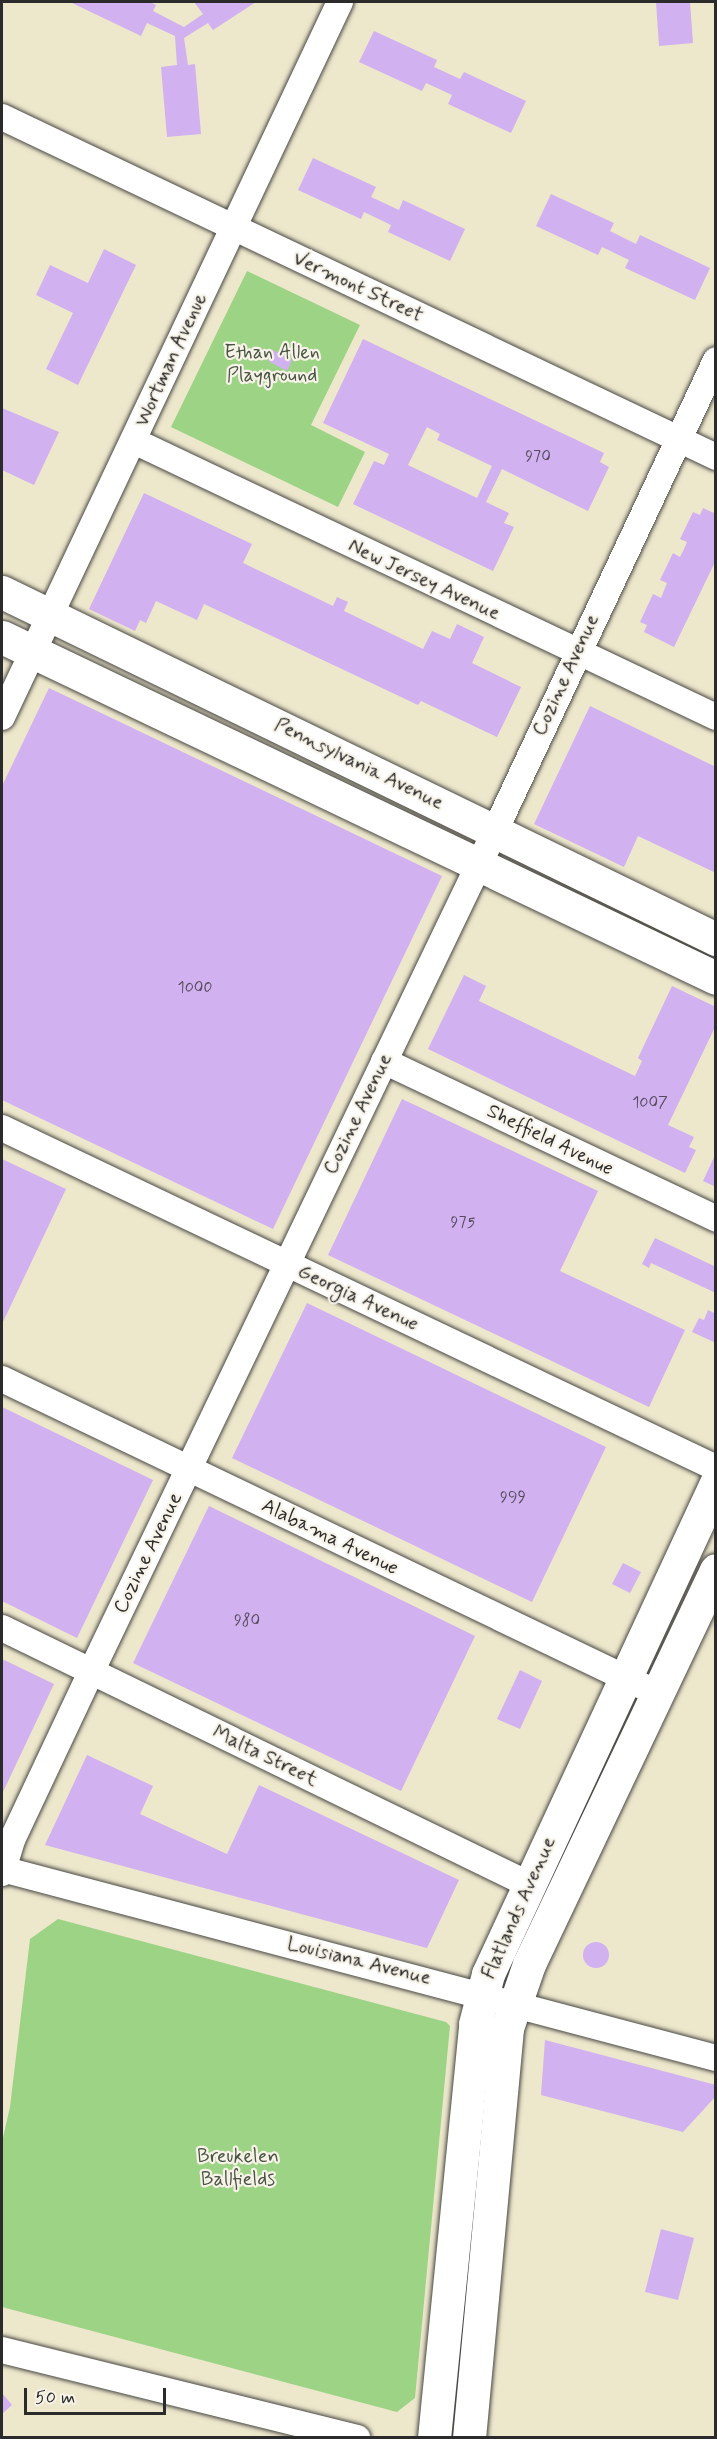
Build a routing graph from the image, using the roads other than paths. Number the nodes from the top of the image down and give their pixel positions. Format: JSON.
{"nodes":[{"id":1,"x":340,"y":2,"type":"edge"},
{"id":2,"x":2,"y":117,"type":"edge"},
{"id":3,"x":233,"y":227,"type":"junction"},
{"id":4,"x":716,"y":360,"type":"edge"},
{"id":5,"x":678,"y":439,"type":"junction"},
{"id":6,"x":134,"y":441,"type":"junction"},
{"id":7,"x":716,"y":457,"type":"edge"},
{"id":8,"x":2,"y":592,"type":"edge"},
{"id":9,"x":51,"y":615,"type":"junction"},
{"id":10,"x":2,"y":637,"type":"edge"},
{"id":11,"x":33,"y":651,"type":"junction"},
{"id":12,"x":577,"y":652,"type":"junction"},
{"id":13,"x":2,"y":717,"type":"edge"},
{"id":14,"x":716,"y":717,"type":"edge"},
{"id":15,"x":495,"y":831,"type":"junction"},
{"id":16,"x":477,"y":866,"type":"junction"},
{"id":17,"x":716,"y":939,"type":"edge"},
{"id":18,"x":716,"y":978,"type":"edge"},
{"id":19,"x":384,"y":1061,"type":"junction"},
{"id":20,"x":2,"y":1128,"type":"edge"},
{"id":21,"x":716,"y":1220,"type":"edge"},
{"id":22,"x":286,"y":1264,"type":"junction"},
{"id":23,"x":2,"y":1379,"type":"edge"},
{"id":24,"x":716,"y":1468,"type":"edge"},
{"id":25,"x":188,"y":1469,"type":"junction"},
{"id":26,"x":716,"y":1483,"type":"edge"},
{"id":27,"x":716,"y":1570,"type":"edge"},
{"id":28,"x":2,"y":1628,"type":"edge"},
{"id":29,"x":91,"y":1671,"type":"junction"},
{"id":30,"x":627,"y":1678,"type":"junction"},
{"id":31,"x":658,"y":1694,"type":"junction"},
{"id":32,"x":2,"y":1870,"type":"edge"},
{"id":33,"x":528,"y":1884,"type":"junction"},
{"id":34,"x":484,"y":1993,"type":"junction"},
{"id":35,"x":516,"y":2002,"type":"junction"},
{"id":36,"x":716,"y":2058,"type":"edge"},
{"id":37,"x":2,"y":2350,"type":"edge"},
{"id":38,"x":357,"y":2438,"type":"edge"},
{"id":39,"x":434,"y":2438,"type":"edge"},
{"id":40,"x":470,"y":2438,"type":"edge"}],
"edges":[{"from":1,"to":3,"type":"street","name":"Wortman Avenue"},
{"from":2,"to":3,"type":"street","name":"Vermont Street"},
{"from":3,"to":5,"type":"street","name":"Vermont Street"},
{"from":3,"to":6,"type":"street","name":"Wortman Avenue"},
{"from":4,"to":5,"type":"street","name":"Cozine Avenue"},
{"from":5,"to":7,"type":"street","name":"Vermont Street"},
{"from":5,"to":12,"type":"street","name":"Cozine Avenue"},
{"from":6,"to":9,"type":"street","name":"Wortman Avenue"},
{"from":6,"to":12,"type":"street","name":"New Jersey Avenue"},
{"from":8,"to":9,"type":"main road","name":"Pennsylvania Avenue"},
{"from":9,"to":11,"type":"street","name":"Wortman Avenue"},
{"from":9,"to":15,"type":"main road","name":"Pennsylvania Avenue"},
{"from":10,"to":11,"type":"main road","name":"Pennsylvania Avenue"},
{"from":11,"to":13,"type":"street","name":"Wortman Avenue"},
{"from":11,"to":16,"type":"main road","name":"Pennsylvania Avenue"},
{"from":12,"to":14,"type":"street","name":"New Jersey Avenue"},
{"from":12,"to":15,"type":"street","name":"Cozine Avenue"},
{"from":15,"to":16,"type":"street","name":"Cozine Avenue"},
{"from":15,"to":17,"type":"main road","name":"Pennsylvania Avenue"},
{"from":16,"to":18,"type":"main road","name":"Pennsylvania Avenue"},
{"from":16,"to":19,"type":"street","name":"Cozine Avenue"},
{"from":19,"to":21,"type":"street","name":"Sheffield Avenue"},
{"from":19,"to":22,"type":"street","name":"Cozine Avenue"},
{"from":20,"to":22,"type":"street","name":"Georgia Avenue"},
{"from":22,"to":24,"type":"street","name":"Georgia Avenue"},
{"from":22,"to":25,"type":"street","name":"Cozine Avenue"},
{"from":23,"to":25,"type":"street","name":"Alabama Avenue"},
{"from":25,"to":29,"type":"street","name":"Cozine Avenue"},
{"from":25,"to":30,"type":"street","name":"Alabama Avenue"},
{"from":26,"to":30,"type":"main road","name":"Flatlands Avenue"},
{"from":27,"to":31,"type":"main road","name":"Flatlands Avenue"},
{"from":28,"to":29,"type":"street","name":"Malta Street"},
{"from":29,"to":32,"type":"street","name":"Cozine Avenue"},
{"from":29,"to":33,"type":"street","name":"Malta Street"},
{"from":30,"to":31,"type":"street","name":"Alabama Avenue"},
{"from":30,"to":33,"type":"main road","name":"Flatlands Avenue"},
{"from":31,"to":35,"type":"main road","name":"Flatlands Avenue"},
{"from":32,"to":34,"type":"street","name":"Louisiana Avenue"},
{"from":33,"to":34,"type":"main road","name":"Flatlands Avenue"},
{"from":34,"to":35,"type":"street","name":"Louisiana Avenue"},
{"from":34,"to":39,"type":"main road","name":"Flatlands Avenue"},
{"from":35,"to":36,"type":"street","name":"Louisiana Avenue"},
{"from":35,"to":40,"type":"main road","name":"Flatlands Avenue"},
{"from":37,"to":38,"type":"street"}]}
